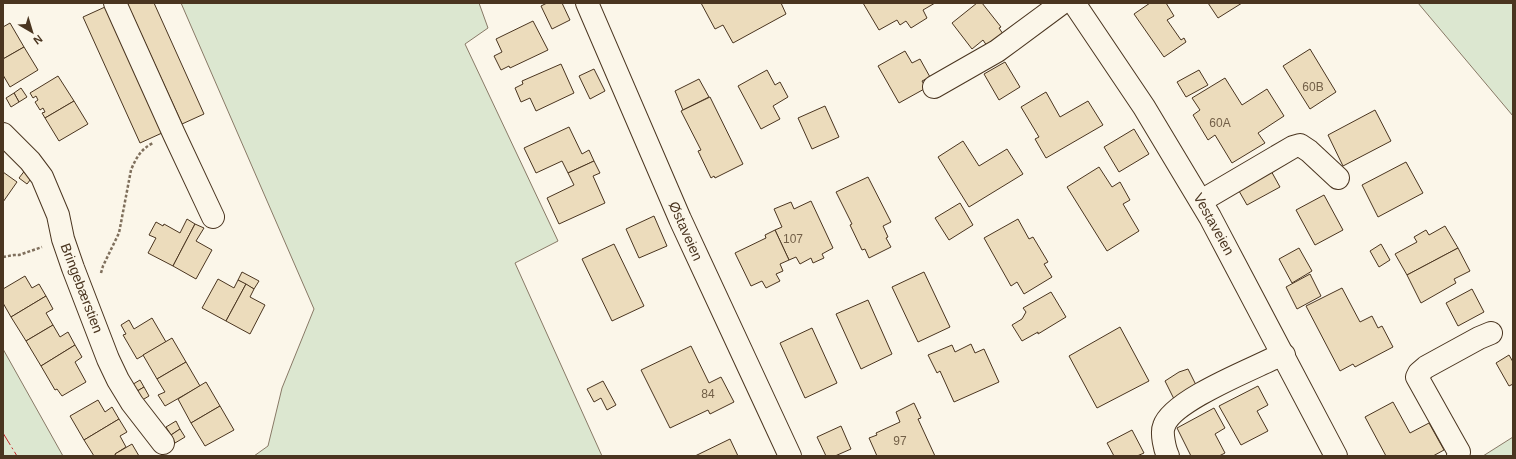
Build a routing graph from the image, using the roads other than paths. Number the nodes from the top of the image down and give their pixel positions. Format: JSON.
{"nodes":[{"id":1,"x":115,"y":3,"type":"edge"},
{"id":2,"x":587,"y":3,"type":"edge"},
{"id":3,"x":1062,"y":3,"type":"edge"},
{"id":4,"x":1074,"y":3,"type":"edge"},
{"id":5,"x":934,"y":86,"type":"dead end"},
{"id":6,"x":3,"y":134,"type":"edge"},
{"id":7,"x":1338,"y":178,"type":"dead end"},
{"id":8,"x":1201,"y":201,"type":"junction"},
{"id":9,"x":213,"y":218,"type":"dead end"},
{"id":10,"x":1491,"y":333,"type":"dead end"},
{"id":11,"x":1284,"y":355,"type":"junction"},
{"id":12,"x":163,"y":443,"type":"dead end"},
{"id":13,"x":790,"y":456,"type":"edge"},
{"id":14,"x":1168,"y":456,"type":"edge"},
{"id":15,"x":1336,"y":456,"type":"edge"},
{"id":16,"x":1458,"y":456,"type":"edge"}],
"edges":[{"from":1,"to":9,"type":"street"},
{"from":2,"to":13,"type":"street","name":"Østaveien"},
{"from":3,"to":5,"type":"street"},
{"from":4,"to":8,"type":"street","name":"Vestaveien"},
{"from":6,"to":12,"type":"street","name":"Bringebærstien"},
{"from":7,"to":8,"type":"street"},
{"from":8,"to":11,"type":"street","name":"Vestaveien"},
{"from":10,"to":16,"type":"street"},
{"from":11,"to":14,"type":"street"},
{"from":11,"to":15,"type":"street","name":"Vestaveien"}]}
